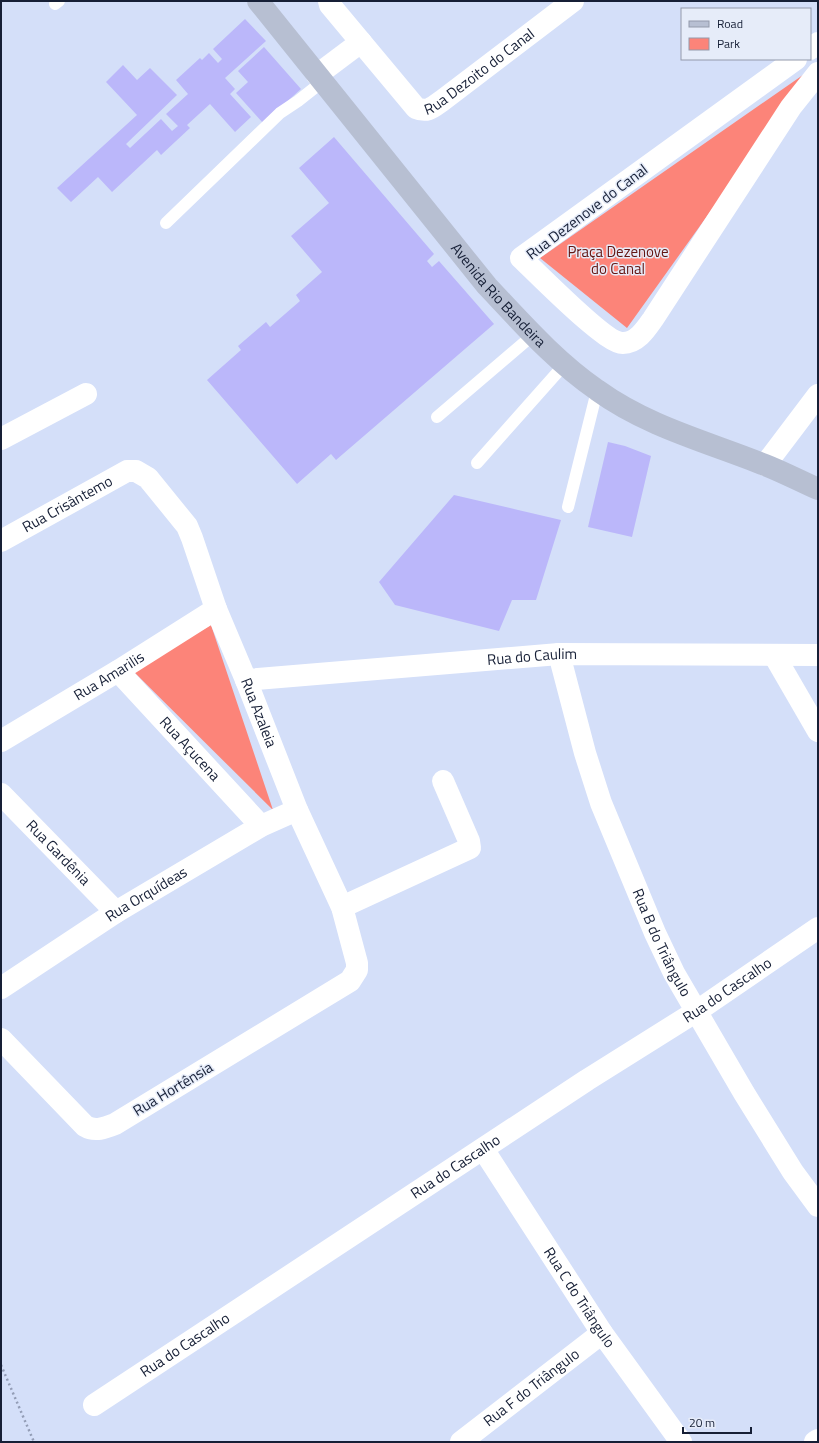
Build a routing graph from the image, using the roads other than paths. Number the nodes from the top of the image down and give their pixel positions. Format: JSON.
{"nodes":[{"id":1,"x":258,"y":1,"type":"edge"},
{"id":2,"x":329,"y":1,"type":"edge"},
{"id":3,"x":573,"y":1,"type":"edge"},
{"id":4,"x":361,"y":42,"type":"junction"},
{"id":5,"x":795,"y":60,"type":"edge"},
{"id":6,"x":818,"y":72,"type":"edge"},
{"id":7,"x":319,"y":78,"type":"junction"},
{"id":8,"x":166,"y":223,"type":"dead end"},
{"id":9,"x":533,"y":335,"type":"junction"},
{"id":10,"x":564,"y":365,"type":"junction"},
{"id":11,"x":597,"y":391,"type":"junction"},
{"id":12,"x":86,"y":394,"type":"dead end"},
{"id":13,"x":818,"y":396,"type":"edge"},
{"id":14,"x":437,"y":417,"type":"dead end"},
{"id":15,"x":1,"y":439,"type":"edge"},
{"id":16,"x":477,"y":463,"type":"dead end"},
{"id":17,"x":765,"y":465,"type":"junction"},
{"id":18,"x":136,"y":471,"type":"joint"},
{"id":19,"x":818,"y":489,"type":"edge"},
{"id":20,"x":568,"y":507,"type":"dead end"},
{"id":21,"x":1,"y":541,"type":"edge"},
{"id":22,"x":216,"y":609,"type":"junction"},
{"id":23,"x":559,"y":654,"type":"junction"},
{"id":24,"x":774,"y":655,"type":"junction"},
{"id":25,"x":818,"y":655,"type":"edge"},
{"id":26,"x":118,"y":671,"type":"junction"},
{"id":27,"x":246,"y":680,"type":"junction"},
{"id":28,"x":818,"y":731,"type":"edge"},
{"id":29,"x":1,"y":741,"type":"edge"},
{"id":30,"x":443,"y":781,"type":"dead end"},
{"id":31,"x":1,"y":794,"type":"edge"},
{"id":32,"x":297,"y":810,"type":"junction"},
{"id":33,"x":261,"y":826,"type":"junction"},
{"id":34,"x":342,"y":907,"type":"junction"},
{"id":35,"x":116,"y":912,"type":"junction"},
{"id":36,"x":818,"y":928,"type":"edge"},
{"id":37,"x":357,"y":970,"type":"joint"},
{"id":38,"x":1,"y":988,"type":"edge"},
{"id":39,"x":697,"y":1011,"type":"junction"},
{"id":40,"x":1,"y":1039,"type":"edge"},
{"id":41,"x":483,"y":1149,"type":"junction"},
{"id":42,"x":818,"y":1206,"type":"edge"},
{"id":43,"x":602,"y":1333,"type":"junction"},
{"id":44,"x":94,"y":1405,"type":"dead end"},
{"id":45,"x":818,"y":1440,"type":"edge"},
{"id":46,"x":461,"y":1442,"type":"edge"},
{"id":47,"x":681,"y":1442,"type":"edge"},
{"id":48,"x":814,"y":1442,"type":"edge"}],
"edges":[{"from":1,"to":7,"type":"street","name":"Avenida Rio Bandeira"},
{"from":2,"to":4,"type":"street","name":"Rua Dezoito do Canal"},
{"from":3,"to":4,"type":"street","name":"Rua Dezoito do Canal"},
{"from":4,"to":7,"type":"street"},
{"from":5,"to":6,"type":"street","name":"Rua Dezenove do Canal"},
{"from":7,"to":8,"type":"lane"},
{"from":7,"to":9,"type":"street","name":"Avenida Rio Bandeira"},
{"from":9,"to":10,"type":"street","name":"Avenida Rio Bandeira"},
{"from":9,"to":14,"type":"lane"},
{"from":10,"to":11,"type":"street","name":"Avenida Rio Bandeira"},
{"from":10,"to":16,"type":"lane"},
{"from":11,"to":17,"type":"street","name":"Avenida Rio Bandeira"},
{"from":11,"to":20,"type":"lane"},
{"from":12,"to":15,"type":"street"},
{"from":13,"to":17,"type":"street"},
{"from":17,"to":19,"type":"street","name":"Avenida Rio Bandeira"},
{"from":18,"to":21,"type":"street","name":"Rua Crisântemo"},
{"from":18,"to":22,"type":"street","name":"Rua Azaleia"},
{"from":22,"to":26,"type":"street","name":"Rua Amarilis"},
{"from":22,"to":27,"type":"street","name":"Rua Azaleia"},
{"from":23,"to":24,"type":"street","name":"Rua do Caulim"},
{"from":23,"to":27,"type":"street","name":"Rua do Caulim"},
{"from":23,"to":39,"type":"street","name":"Rua B do Triângulo"},
{"from":24,"to":25,"type":"street","name":"Rua do Caulim"},
{"from":24,"to":28,"type":"street"},
{"from":26,"to":29,"type":"street","name":"Rua Amarilis"},
{"from":26,"to":33,"type":"street","name":"Rua Açucena"},
{"from":27,"to":32,"type":"street","name":"Rua Azaleia"},
{"from":30,"to":34,"type":"street"},
{"from":31,"to":35,"type":"street","name":"Rua Gardênia"},
{"from":32,"to":33,"type":"street","name":"Rua Orquídeas"},
{"from":32,"to":34,"type":"street","name":"Rua Azaleia"},
{"from":33,"to":35,"type":"street","name":"Rua Orquídeas"},
{"from":34,"to":37,"type":"street","name":"Rua Azaleia"},
{"from":35,"to":38,"type":"street","name":"Rua Orquídeas"},
{"from":36,"to":39,"type":"street","name":"Rua do Cascalho"},
{"from":37,"to":40,"type":"street","name":"Rua Hortênsia"},
{"from":39,"to":41,"type":"street","name":"Rua do Cascalho"},
{"from":39,"to":42,"type":"street","name":"Rua B do Triângulo"},
{"from":41,"to":43,"type":"street","name":"Rua C do Triângulo"},
{"from":41,"to":44,"type":"street","name":"Rua do Cascalho"},
{"from":43,"to":46,"type":"street","name":"Rua F do Triângulo"},
{"from":43,"to":47,"type":"street","name":"Rua C do Triângulo"},
{"from":45,"to":48,"type":"street"}]}
